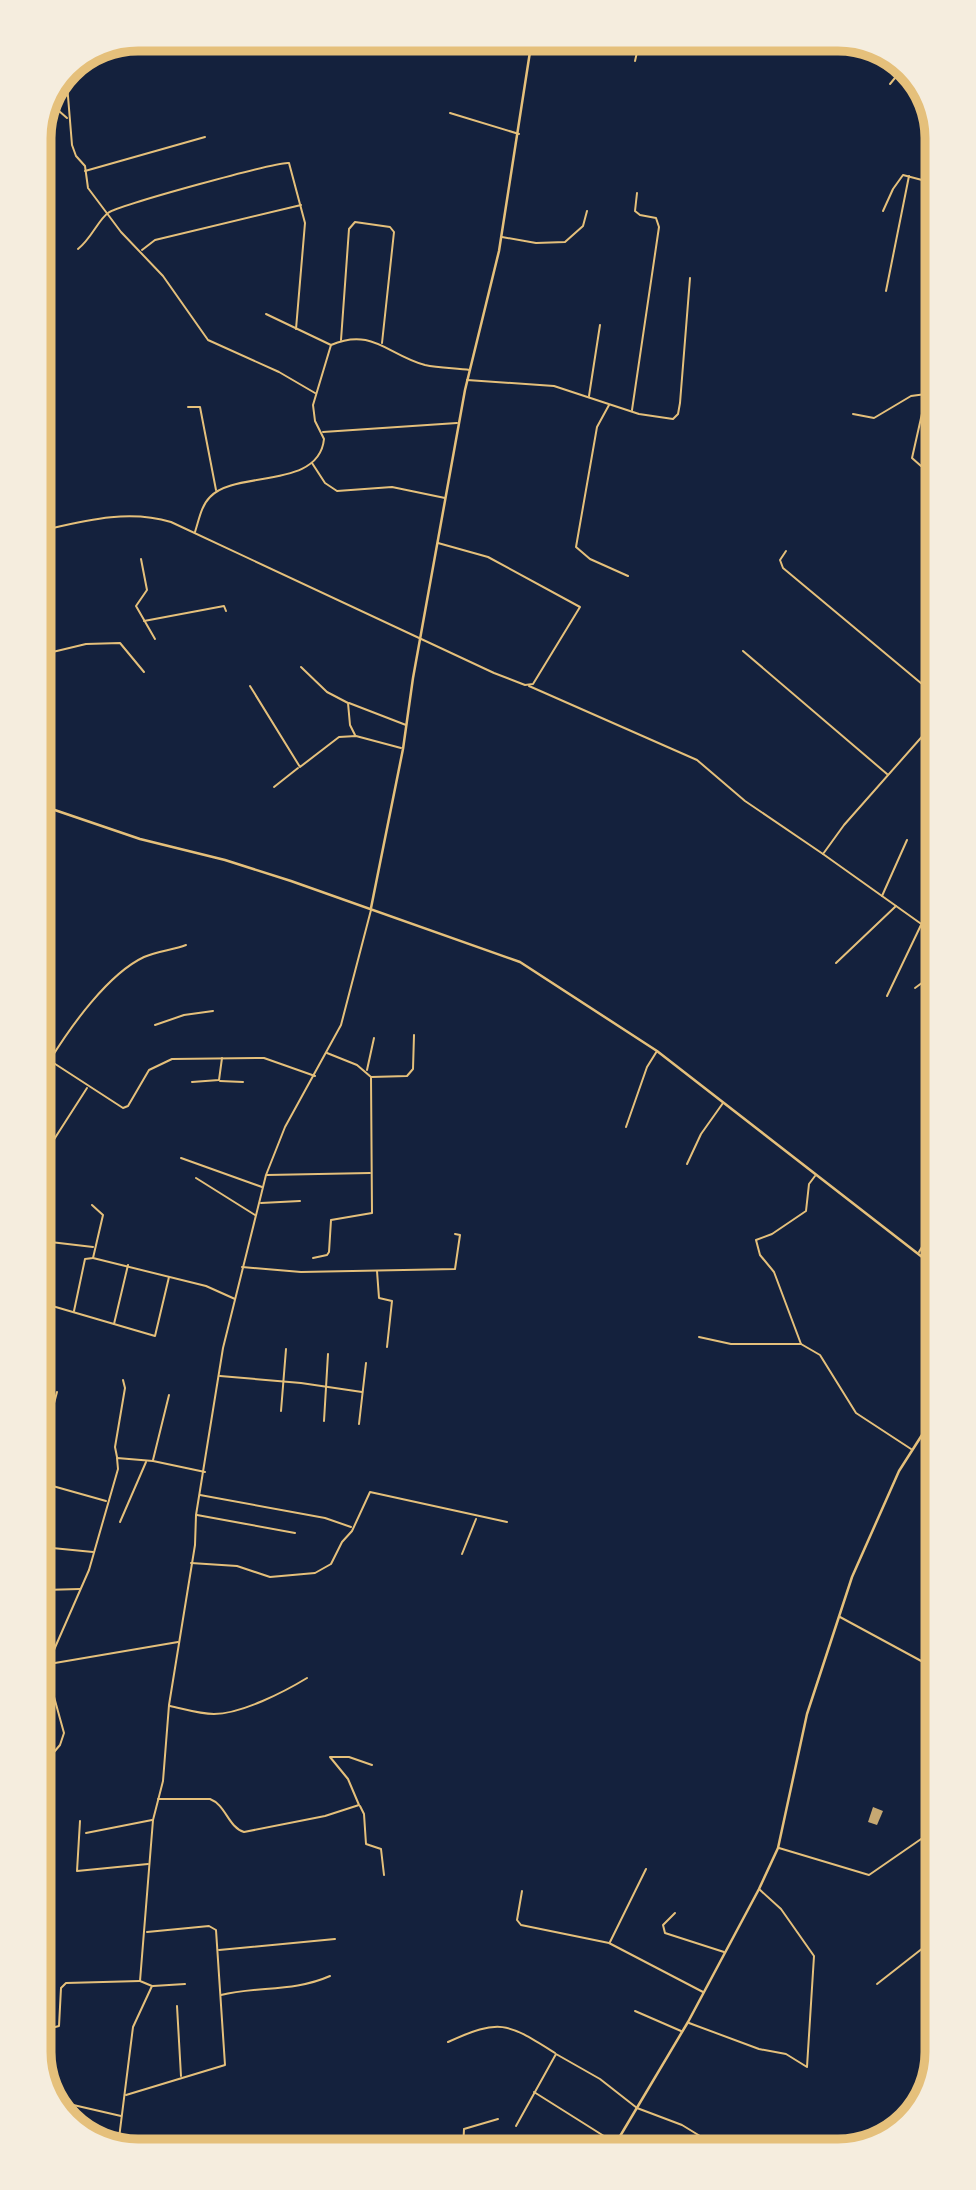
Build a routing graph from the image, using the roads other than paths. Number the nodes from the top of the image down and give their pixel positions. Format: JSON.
{"nodes":[{"id":1,"x":530,"y":51,"type":"edge"},
{"id":2,"x":637,"y":51,"type":"edge"},
{"id":3,"x":635,"y":61,"type":"dead end"},
{"id":4,"x":898,"y":74,"type":"edge"},
{"id":5,"x":890,"y":84,"type":"dead end"},
{"id":6,"x":67,"y":89,"type":"edge"},
{"id":7,"x":57,"y":109,"type":"edge"},
{"id":8,"x":450,"y":113,"type":"dead end"},
{"id":9,"x":68,"y":119,"type":"junction"},
{"id":10,"x":519,"y":134,"type":"junction"},
{"id":11,"x":205,"y":138,"type":"dead end"},
{"id":12,"x":84,"y":172,"type":"junction"},
{"id":13,"x":909,"y":176,"type":"junction"},
{"id":14,"x":925,"y":179,"type":"edge"},
{"id":15,"x":637,"y":192,"type":"dead end"},
{"id":16,"x":302,"y":205,"type":"junction"},
{"id":17,"x":587,"y":211,"type":"dead end"},
{"id":18,"x":883,"y":211,"type":"dead end"},
{"id":19,"x":107,"y":213,"type":"junction"},
{"id":20,"x":502,"y":237,"type":"junction"},
{"id":21,"x":78,"y":249,"type":"dead end"},
{"id":22,"x":141,"y":250,"type":"junction"},
{"id":23,"x":690,"y":278,"type":"dead end"},
{"id":24,"x":886,"y":291,"type":"dead end"},
{"id":25,"x":266,"y":314,"type":"dead end"},
{"id":26,"x":600,"y":325,"type":"dead end"},
{"id":27,"x":296,"y":329,"type":"junction"},
{"id":28,"x":341,"y":341,"type":"junction"},
{"id":29,"x":382,"y":344,"type":"junction"},
{"id":30,"x":331,"y":345,"type":"junction"},
{"id":31,"x":470,"y":370,"type":"junction"},
{"id":32,"x":467,"y":380,"type":"junction"},
{"id":33,"x":315,"y":393,"type":"junction"},
{"id":34,"x":925,"y":393,"type":"edge"},
{"id":35,"x":589,"y":397,"type":"junction"},
{"id":36,"x":925,"y":402,"type":"edge"},
{"id":37,"x":610,"y":405,"type":"junction"},
{"id":38,"x":188,"y":407,"type":"dead end"},
{"id":39,"x":632,"y":412,"type":"junction"},
{"id":40,"x":853,"y":414,"type":"dead end"},
{"id":41,"x":460,"y":422,"type":"junction"},
{"id":42,"x":322,"y":432,"type":"junction"},
{"id":43,"x":312,"y":462,"type":"junction"},
{"id":44,"x":925,"y":468,"type":"edge"},
{"id":45,"x":216,"y":491,"type":"junction"},
{"id":46,"x":446,"y":498,"type":"junction"},
{"id":47,"x":51,"y":529,"type":"edge"},
{"id":48,"x":195,"y":533,"type":"junction"},
{"id":49,"x":438,"y":543,"type":"junction"},
{"id":50,"x":786,"y":551,"type":"dead end"},
{"id":51,"x":141,"y":559,"type":"dead end"},
{"id":52,"x":628,"y":576,"type":"dead end"},
{"id":53,"x":226,"y":611,"type":"dead end"},
{"id":54,"x":143,"y":621,"type":"junction"},
{"id":55,"x":155,"y":639,"type":"dead end"},
{"id":56,"x":422,"y":640,"type":"junction"},
{"id":57,"x":743,"y":651,"type":"dead end"},
{"id":58,"x":51,"y":652,"type":"edge"},
{"id":59,"x":301,"y":667,"type":"dead end"},
{"id":60,"x":144,"y":672,"type":"dead end"},
{"id":61,"x":250,"y":686,"type":"dead end"},
{"id":62,"x":529,"y":686,"type":"junction"},
{"id":63,"x":925,"y":686,"type":"edge"},
{"id":64,"x":348,"y":703,"type":"junction"},
{"id":65,"x":407,"y":725,"type":"junction"},
{"id":66,"x":925,"y":733,"type":"edge"},
{"id":67,"x":356,"y":736,"type":"junction"},
{"id":68,"x":403,"y":749,"type":"junction"},
{"id":69,"x":300,"y":767,"type":"junction"},
{"id":70,"x":887,"y":774,"type":"junction"},
{"id":71,"x":274,"y":787,"type":"dead end"},
{"id":72,"x":51,"y":809,"type":"edge"},
{"id":73,"x":907,"y":840,"type":"dead end"},
{"id":74,"x":823,"y":854,"type":"junction"},
{"id":75,"x":882,"y":897,"type":"junction"},
{"id":76,"x":897,"y":906,"type":"junction"},
{"id":77,"x":372,"y":908,"type":"junction"},
{"id":78,"x":921,"y":925,"type":"junction"},
{"id":79,"x":925,"y":927,"type":"edge"},
{"id":80,"x":186,"y":945,"type":"dead end"},
{"id":81,"x":836,"y":963,"type":"dead end"},
{"id":82,"x":925,"y":981,"type":"edge"},
{"id":83,"x":915,"y":988,"type":"dead end"},
{"id":84,"x":887,"y":996,"type":"dead end"},
{"id":85,"x":213,"y":1011,"type":"dead end"},
{"id":86,"x":155,"y":1026,"type":"dead end"},
{"id":87,"x":414,"y":1035,"type":"dead end"},
{"id":88,"x":374,"y":1038,"type":"dead end"},
{"id":89,"x":657,"y":1051,"type":"junction"},
{"id":90,"x":326,"y":1053,"type":"junction"},
{"id":91,"x":222,"y":1057,"type":"junction"},
{"id":92,"x":51,"y":1058,"type":"edge"},
{"id":93,"x":51,"y":1061,"type":"edge"},
{"id":94,"x":367,"y":1071,"type":"junction"},
{"id":95,"x":315,"y":1076,"type":"junction"},
{"id":96,"x":371,"y":1077,"type":"junction"},
{"id":97,"x":219,"y":1080,"type":"junction"},
{"id":98,"x":192,"y":1082,"type":"dead end"},
{"id":99,"x":243,"y":1082,"type":"dead end"},
{"id":100,"x":88,"y":1087,"type":"junction"},
{"id":101,"x":723,"y":1103,"type":"junction"},
{"id":102,"x":626,"y":1126,"type":"dead end"},
{"id":103,"x":53,"y":1141,"type":"joint"},
{"id":104,"x":51,"y":1148,"type":"edge"},
{"id":105,"x":181,"y":1158,"type":"dead end"},
{"id":106,"x":687,"y":1164,"type":"dead end"},
{"id":107,"x":371,"y":1173,"type":"junction"},
{"id":108,"x":266,"y":1175,"type":"junction"},
{"id":109,"x":815,"y":1175,"type":"junction"},
{"id":110,"x":196,"y":1178,"type":"dead end"},
{"id":111,"x":264,"y":1187,"type":"junction"},
{"id":112,"x":300,"y":1201,"type":"dead end"},
{"id":113,"x":260,"y":1203,"type":"junction"},
{"id":114,"x":92,"y":1205,"type":"dead end"},
{"id":115,"x":256,"y":1215,"type":"junction"},
{"id":116,"x":455,"y":1234,"type":"dead end"},
{"id":117,"x":460,"y":1235,"type":"junction"},
{"id":118,"x":467,"y":1236,"type":"dead end"},
{"id":119,"x":51,"y":1242,"type":"edge"},
{"id":120,"x":925,"y":1242,"type":"edge"},
{"id":121,"x":95,"y":1247,"type":"junction"},
{"id":122,"x":919,"y":1252,"type":"junction"},
{"id":123,"x":925,"y":1257,"type":"edge"},
{"id":124,"x":93,"y":1258,"type":"junction"},
{"id":125,"x":313,"y":1258,"type":"dead end"},
{"id":126,"x":128,"y":1264,"type":"junction"},
{"id":127,"x":242,"y":1268,"type":"junction"},
{"id":128,"x":377,"y":1270,"type":"junction"},
{"id":129,"x":169,"y":1277,"type":"junction"},
{"id":130,"x":235,"y":1299,"type":"junction"},
{"id":131,"x":51,"y":1306,"type":"edge"},
{"id":132,"x":74,"y":1312,"type":"junction"},
{"id":133,"x":114,"y":1325,"type":"junction"},
{"id":134,"x":699,"y":1337,"type":"dead end"},
{"id":135,"x":802,"y":1344,"type":"junction"},
{"id":136,"x":387,"y":1347,"type":"dead end"},
{"id":137,"x":286,"y":1349,"type":"dead end"},
{"id":138,"x":328,"y":1354,"type":"dead end"},
{"id":139,"x":366,"y":1363,"type":"dead end"},
{"id":140,"x":219,"y":1376,"type":"junction"},
{"id":141,"x":123,"y":1380,"type":"dead end"},
{"id":142,"x":283,"y":1382,"type":"junction"},
{"id":143,"x":326,"y":1386,"type":"junction"},
{"id":144,"x":57,"y":1392,"type":"dead end"},
{"id":145,"x":362,"y":1392,"type":"junction"},
{"id":146,"x":169,"y":1395,"type":"dead end"},
{"id":147,"x":281,"y":1411,"type":"dead end"},
{"id":148,"x":51,"y":1414,"type":"edge"},
{"id":149,"x":324,"y":1421,"type":"dead end"},
{"id":150,"x":359,"y":1424,"type":"dead end"},
{"id":151,"x":925,"y":1429,"type":"edge"},
{"id":152,"x":911,"y":1450,"type":"junction"},
{"id":153,"x":117,"y":1458,"type":"junction"},
{"id":154,"x":146,"y":1461,"type":"junction"},
{"id":155,"x":153,"y":1461,"type":"junction"},
{"id":156,"x":205,"y":1472,"type":"junction"},
{"id":157,"x":51,"y":1485,"type":"edge"},
{"id":158,"x":198,"y":1495,"type":"junction"},
{"id":159,"x":107,"y":1501,"type":"junction"},
{"id":160,"x":196,"y":1515,"type":"junction"},
{"id":161,"x":477,"y":1518,"type":"junction"},
{"id":162,"x":120,"y":1522,"type":"dead end"},
{"id":163,"x":507,"y":1522,"type":"dead end"},
{"id":164,"x":353,"y":1528,"type":"junction"},
{"id":165,"x":295,"y":1533,"type":"dead end"},
{"id":166,"x":51,"y":1548,"type":"edge"},
{"id":167,"x":94,"y":1552,"type":"junction"},
{"id":168,"x":462,"y":1554,"type":"dead end"},
{"id":169,"x":191,"y":1563,"type":"junction"},
{"id":170,"x":81,"y":1589,"type":"junction"},
{"id":171,"x":51,"y":1590,"type":"edge"},
{"id":172,"x":839,"y":1616,"type":"junction"},
{"id":173,"x":179,"y":1642,"type":"junction"},
{"id":174,"x":51,"y":1655,"type":"edge"},
{"id":175,"x":51,"y":1663,"type":"edge"},
{"id":176,"x":925,"y":1663,"type":"edge"},
{"id":177,"x":307,"y":1678,"type":"dead end"},
{"id":178,"x":51,"y":1688,"type":"edge"},
{"id":179,"x":169,"y":1705,"type":"junction"},
{"id":180,"x":51,"y":1756,"type":"edge"},
{"id":181,"x":372,"y":1765,"type":"dead end"},
{"id":182,"x":158,"y":1799,"type":"junction"},
{"id":183,"x":359,"y":1805,"type":"junction"},
{"id":184,"x":153,"y":1820,"type":"junction"},
{"id":185,"x":80,"y":1821,"type":"dead end"},
{"id":186,"x":86,"y":1833,"type":"dead end"},
{"id":187,"x":925,"y":1836,"type":"edge"},
{"id":188,"x":778,"y":1848,"type":"junction"},
{"id":189,"x":150,"y":1864,"type":"junction"},
{"id":190,"x":646,"y":1869,"type":"dead end"},
{"id":191,"x":383,"y":1875,"type":"dead end"},
{"id":192,"x":759,"y":1889,"type":"junction"},
{"id":193,"x":522,"y":1891,"type":"dead end"},
{"id":194,"x":675,"y":1913,"type":"dead end"},
{"id":195,"x":146,"y":1932,"type":"junction"},
{"id":196,"x":335,"y":1939,"type":"dead end"},
{"id":197,"x":609,"y":1943,"type":"junction"},
{"id":198,"x":925,"y":1946,"type":"edge"},
{"id":199,"x":218,"y":1950,"type":"junction"},
{"id":200,"x":724,"y":1952,"type":"junction"},
{"id":201,"x":330,"y":1976,"type":"dead end"},
{"id":202,"x":140,"y":1981,"type":"junction"},
{"id":203,"x":185,"y":1984,"type":"dead end"},
{"id":204,"x":877,"y":1984,"type":"dead end"},
{"id":205,"x":152,"y":1986,"type":"junction"},
{"id":206,"x":703,"y":1992,"type":"junction"},
{"id":207,"x":220,"y":1995,"type":"junction"},
{"id":208,"x":177,"y":2006,"type":"dead end"},
{"id":209,"x":635,"y":2011,"type":"dead end"},
{"id":210,"x":688,"y":2022,"type":"junction"},
{"id":211,"x":51,"y":2028,"type":"edge"},
{"id":212,"x":682,"y":2031,"type":"junction"},
{"id":213,"x":448,"y":2042,"type":"dead end"},
{"id":214,"x":555,"y":2054,"type":"junction"},
{"id":215,"x":181,"y":2077,"type":"junction"},
{"id":216,"x":533,"y":2092,"type":"junction"},
{"id":217,"x":124,"y":2096,"type":"junction"},
{"id":218,"x":68,"y":2104,"type":"edge"},
{"id":219,"x":637,"y":2108,"type":"junction"},
{"id":220,"x":122,"y":2117,"type":"junction"},
{"id":221,"x":498,"y":2119,"type":"dead end"},
{"id":222,"x":516,"y":2126,"type":"dead end"},
{"id":223,"x":119,"y":2138,"type":"edge"},
{"id":224,"x":464,"y":2139,"type":"edge"},
{"id":225,"x":604,"y":2139,"type":"edge"},
{"id":226,"x":618,"y":2139,"type":"edge"},
{"id":227,"x":705,"y":2139,"type":"edge"}],
"edges":[{"from":1,"to":10,"type":"street"},
{"from":2,"to":3,"type":"street"},
{"from":4,"to":5,"type":"street"},
{"from":6,"to":9,"type":"street"},
{"from":7,"to":9,"type":"street"},
{"from":8,"to":10,"type":"street"},
{"from":9,"to":12,"type":"street"},
{"from":10,"to":20,"type":"street"},
{"from":11,"to":12,"type":"street"},
{"from":12,"to":19,"type":"street"},
{"from":13,"to":14,"type":"street"},
{"from":13,"to":18,"type":"street"},
{"from":13,"to":24,"type":"street"},
{"from":15,"to":39,"type":"street"},
{"from":16,"to":19,"type":"street"},
{"from":16,"to":22,"type":"street"},
{"from":16,"to":27,"type":"street"},
{"from":17,"to":20,"type":"street"},
{"from":19,"to":21,"type":"street"},
{"from":19,"to":22,"type":"street"},
{"from":20,"to":31,"type":"street"},
{"from":22,"to":33,"type":"street"},
{"from":23,"to":39,"type":"street"},
{"from":25,"to":27,"type":"street"},
{"from":26,"to":35,"type":"street"},
{"from":27,"to":30,"type":"street"},
{"from":28,"to":29,"type":"street"},
{"from":28,"to":29,"type":"street"},
{"from":28,"to":30,"type":"street"},
{"from":29,"to":31,"type":"street"},
{"from":30,"to":33,"type":"street"},
{"from":31,"to":32,"type":"street"},
{"from":32,"to":35,"type":"street"},
{"from":32,"to":41,"type":"street"},
{"from":33,"to":42,"type":"street"},
{"from":34,"to":40,"type":"street"},
{"from":35,"to":37,"type":"street"},
{"from":36,"to":44,"type":"street"},
{"from":37,"to":39,"type":"street"},
{"from":37,"to":52,"type":"street"},
{"from":38,"to":45,"type":"street"},
{"from":41,"to":42,"type":"street"},
{"from":41,"to":46,"type":"street"},
{"from":42,"to":43,"type":"street"},
{"from":43,"to":45,"type":"street"},
{"from":43,"to":46,"type":"street"},
{"from":45,"to":48,"type":"street"},
{"from":46,"to":49,"type":"street"},
{"from":47,"to":48,"type":"street"},
{"from":48,"to":56,"type":"street"},
{"from":49,"to":56,"type":"street"},
{"from":49,"to":62,"type":"street"},
{"from":50,"to":63,"type":"street"},
{"from":51,"to":54,"type":"street"},
{"from":53,"to":54,"type":"street"},
{"from":54,"to":55,"type":"street"},
{"from":56,"to":62,"type":"street"},
{"from":56,"to":65,"type":"street"},
{"from":57,"to":70,"type":"street"},
{"from":58,"to":60,"type":"street"},
{"from":59,"to":64,"type":"street"},
{"from":61,"to":69,"type":"street"},
{"from":62,"to":74,"type":"street"},
{"from":64,"to":65,"type":"street"},
{"from":64,"to":67,"type":"street"},
{"from":65,"to":68,"type":"street"},
{"from":66,"to":70,"type":"street"},
{"from":67,"to":68,"type":"street"},
{"from":67,"to":69,"type":"street"},
{"from":68,"to":77,"type":"street"},
{"from":69,"to":71,"type":"street"},
{"from":70,"to":74,"type":"street"},
{"from":72,"to":77,"type":"street"},
{"from":73,"to":75,"type":"street"},
{"from":74,"to":75,"type":"street"},
{"from":75,"to":76,"type":"street"},
{"from":76,"to":78,"type":"street"},
{"from":76,"to":81,"type":"street"},
{"from":77,"to":89,"type":"street"},
{"from":77,"to":90,"type":"street"},
{"from":78,"to":79,"type":"street"},
{"from":78,"to":84,"type":"street"},
{"from":80,"to":92,"type":"street"},
{"from":82,"to":83,"type":"street"},
{"from":85,"to":86,"type":"street"},
{"from":87,"to":96,"type":"street"},
{"from":88,"to":94,"type":"street"},
{"from":89,"to":101,"type":"street"},
{"from":89,"to":102,"type":"street"},
{"from":90,"to":94,"type":"street"},
{"from":90,"to":95,"type":"street"},
{"from":91,"to":95,"type":"street"},
{"from":91,"to":97,"type":"street"},
{"from":91,"to":100,"type":"street"},
{"from":93,"to":100,"type":"street"},
{"from":94,"to":96,"type":"street"},
{"from":95,"to":108,"type":"street"},
{"from":96,"to":107,"type":"street"},
{"from":97,"to":98,"type":"street"},
{"from":97,"to":99,"type":"street"},
{"from":100,"to":103,"type":"street"},
{"from":101,"to":106,"type":"street"},
{"from":101,"to":109,"type":"street"},
{"from":103,"to":104,"type":"street"},
{"from":105,"to":111,"type":"street"},
{"from":107,"to":108,"type":"street"},
{"from":107,"to":125,"type":"street"},
{"from":108,"to":111,"type":"street"},
{"from":109,"to":122,"type":"street"},
{"from":109,"to":135,"type":"street"},
{"from":110,"to":115,"type":"street"},
{"from":111,"to":113,"type":"street"},
{"from":112,"to":113,"type":"street"},
{"from":113,"to":115,"type":"street"},
{"from":114,"to":121,"type":"street"},
{"from":115,"to":127,"type":"street"},
{"from":116,"to":117,"type":"street"},
{"from":117,"to":118,"type":"street"},
{"from":117,"to":128,"type":"street"},
{"from":119,"to":121,"type":"street"},
{"from":120,"to":122,"type":"street"},
{"from":121,"to":124,"type":"street"},
{"from":122,"to":123,"type":"street"},
{"from":124,"to":126,"type":"street"},
{"from":124,"to":132,"type":"street"},
{"from":126,"to":129,"type":"street"},
{"from":126,"to":133,"type":"street"},
{"from":127,"to":128,"type":"street"},
{"from":127,"to":130,"type":"street"},
{"from":128,"to":136,"type":"street"},
{"from":129,"to":130,"type":"street"},
{"from":129,"to":133,"type":"street"},
{"from":130,"to":140,"type":"street"},
{"from":131,"to":132,"type":"street"},
{"from":132,"to":133,"type":"street"},
{"from":134,"to":135,"type":"street"},
{"from":135,"to":152,"type":"street"},
{"from":137,"to":142,"type":"street"},
{"from":138,"to":143,"type":"street"},
{"from":139,"to":145,"type":"street"},
{"from":140,"to":142,"type":"street"},
{"from":140,"to":156,"type":"street"},
{"from":141,"to":153,"type":"street"},
{"from":142,"to":143,"type":"street"},
{"from":142,"to":147,"type":"street"},
{"from":143,"to":145,"type":"street"},
{"from":143,"to":149,"type":"street"},
{"from":144,"to":148,"type":"street"},
{"from":145,"to":150,"type":"street"},
{"from":146,"to":155,"type":"street"},
{"from":151,"to":152,"type":"street"},
{"from":152,"to":172,"type":"street"},
{"from":153,"to":154,"type":"street"},
{"from":153,"to":159,"type":"street"},
{"from":154,"to":155,"type":"street"},
{"from":154,"to":162,"type":"street"},
{"from":155,"to":156,"type":"street"},
{"from":156,"to":158,"type":"street"},
{"from":157,"to":159,"type":"street"},
{"from":158,"to":160,"type":"street"},
{"from":158,"to":164,"type":"street"},
{"from":159,"to":167,"type":"street"},
{"from":160,"to":165,"type":"street"},
{"from":160,"to":169,"type":"street"},
{"from":161,"to":163,"type":"street"},
{"from":161,"to":164,"type":"street"},
{"from":161,"to":168,"type":"street"},
{"from":164,"to":169,"type":"street"},
{"from":166,"to":167,"type":"street"},
{"from":167,"to":170,"type":"street"},
{"from":169,"to":173,"type":"street"},
{"from":170,"to":171,"type":"street"},
{"from":170,"to":174,"type":"street"},
{"from":172,"to":176,"type":"street"},
{"from":172,"to":188,"type":"street"},
{"from":173,"to":175,"type":"street"},
{"from":173,"to":179,"type":"street"},
{"from":177,"to":179,"type":"street"},
{"from":178,"to":180,"type":"street"},
{"from":179,"to":182,"type":"street"},
{"from":181,"to":183,"type":"street"},
{"from":182,"to":183,"type":"street"},
{"from":182,"to":184,"type":"street"},
{"from":183,"to":191,"type":"street"},
{"from":184,"to":186,"type":"street"},
{"from":184,"to":189,"type":"street"},
{"from":185,"to":189,"type":"street"},
{"from":187,"to":188,"type":"street"},
{"from":188,"to":192,"type":"street"},
{"from":189,"to":195,"type":"street"},
{"from":190,"to":197,"type":"street"},
{"from":192,"to":200,"type":"street"},
{"from":192,"to":210,"type":"street"},
{"from":193,"to":197,"type":"street"},
{"from":194,"to":200,"type":"street"},
{"from":195,"to":199,"type":"street"},
{"from":195,"to":202,"type":"street"},
{"from":196,"to":199,"type":"street"},
{"from":197,"to":206,"type":"street"},
{"from":198,"to":204,"type":"street"},
{"from":199,"to":207,"type":"street"},
{"from":200,"to":206,"type":"street"},
{"from":201,"to":207,"type":"street"},
{"from":202,"to":205,"type":"street"},
{"from":202,"to":211,"type":"street"},
{"from":203,"to":205,"type":"street"},
{"from":205,"to":217,"type":"street"},
{"from":206,"to":210,"type":"street"},
{"from":207,"to":215,"type":"street"},
{"from":208,"to":215,"type":"street"},
{"from":209,"to":212,"type":"street"},
{"from":210,"to":212,"type":"street"},
{"from":212,"to":219,"type":"street"},
{"from":213,"to":214,"type":"street"},
{"from":214,"to":216,"type":"street"},
{"from":214,"to":219,"type":"street"},
{"from":215,"to":217,"type":"street"},
{"from":216,"to":222,"type":"street"},
{"from":216,"to":225,"type":"street"},
{"from":217,"to":220,"type":"street"},
{"from":218,"to":220,"type":"street"},
{"from":219,"to":226,"type":"street"},
{"from":219,"to":227,"type":"street"},
{"from":220,"to":223,"type":"street"},
{"from":221,"to":224,"type":"street"}]}
